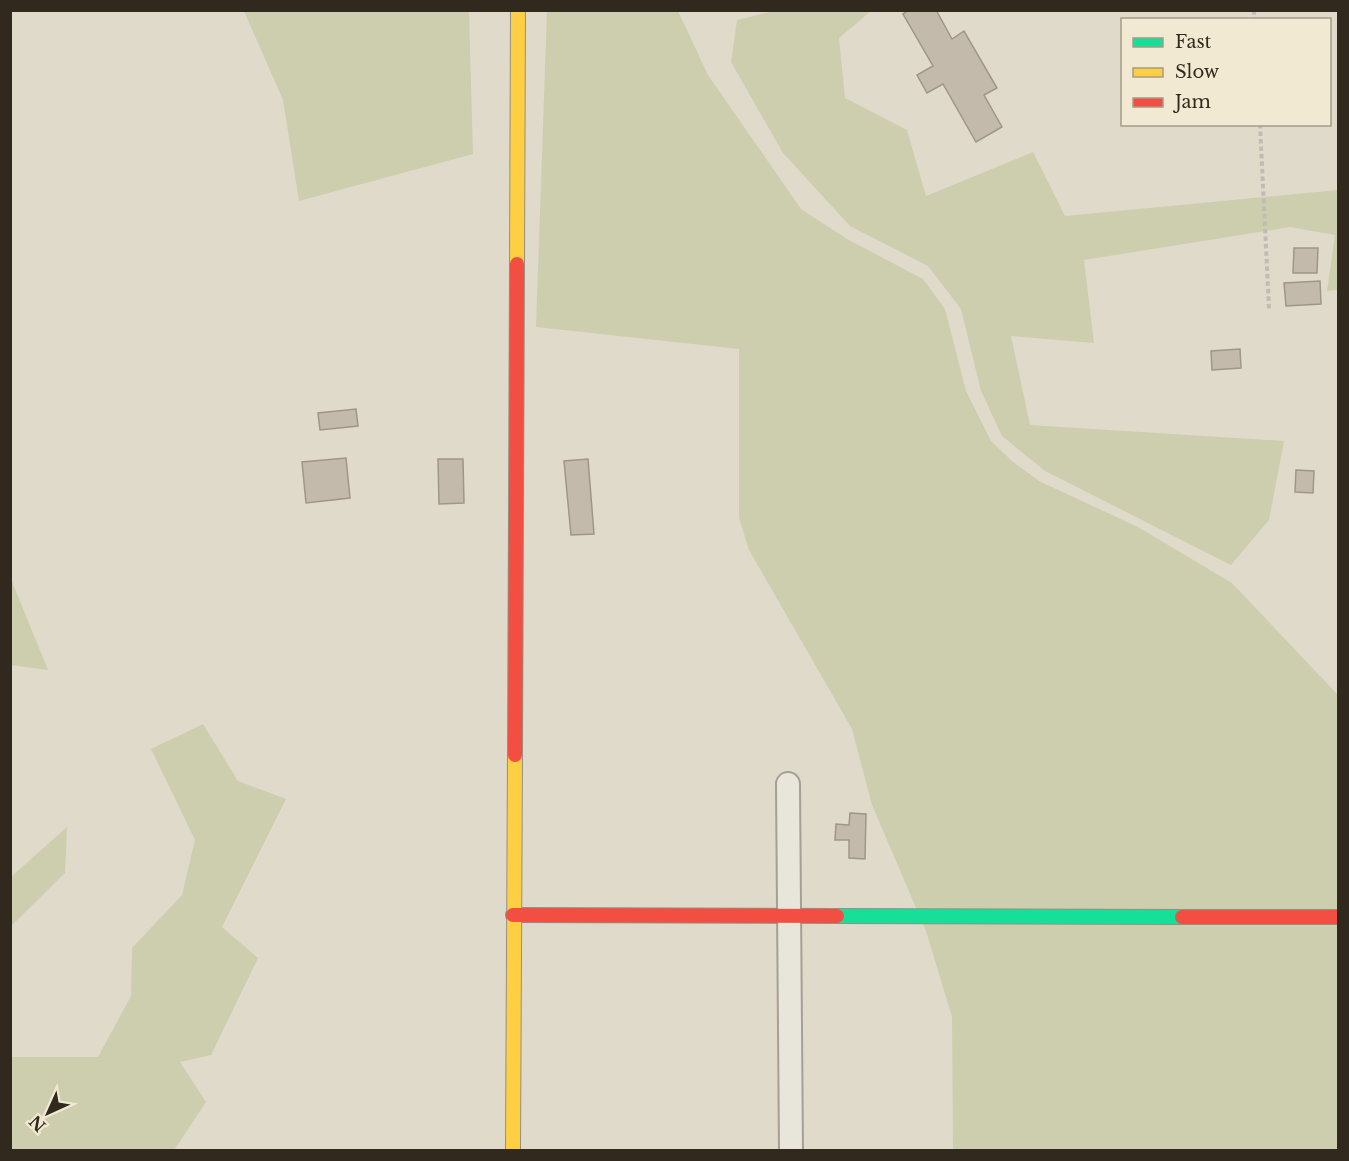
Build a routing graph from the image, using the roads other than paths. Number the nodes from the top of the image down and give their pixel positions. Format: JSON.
{"nodes":[{"id":1,"x":518,"y":10,"type":"edge"},
{"id":2,"x":788,"y":784,"type":"dead end"},
{"id":3,"x":513,"y":915,"type":"junction"},
{"id":4,"x":790,"y":915,"type":"junction"},
{"id":5,"x":1338,"y":917,"type":"edge"},
{"id":6,"x":513,"y":1150,"type":"edge"},
{"id":7,"x":791,"y":1150,"type":"edge"}],
"edges":[{"from":1,"to":3,"type":"street"},
{"from":2,"to":4,"type":"street"},
{"from":3,"to":4,"type":"street"},
{"from":3,"to":6,"type":"street"},
{"from":4,"to":5,"type":"street"},
{"from":4,"to":7,"type":"street"}]}
